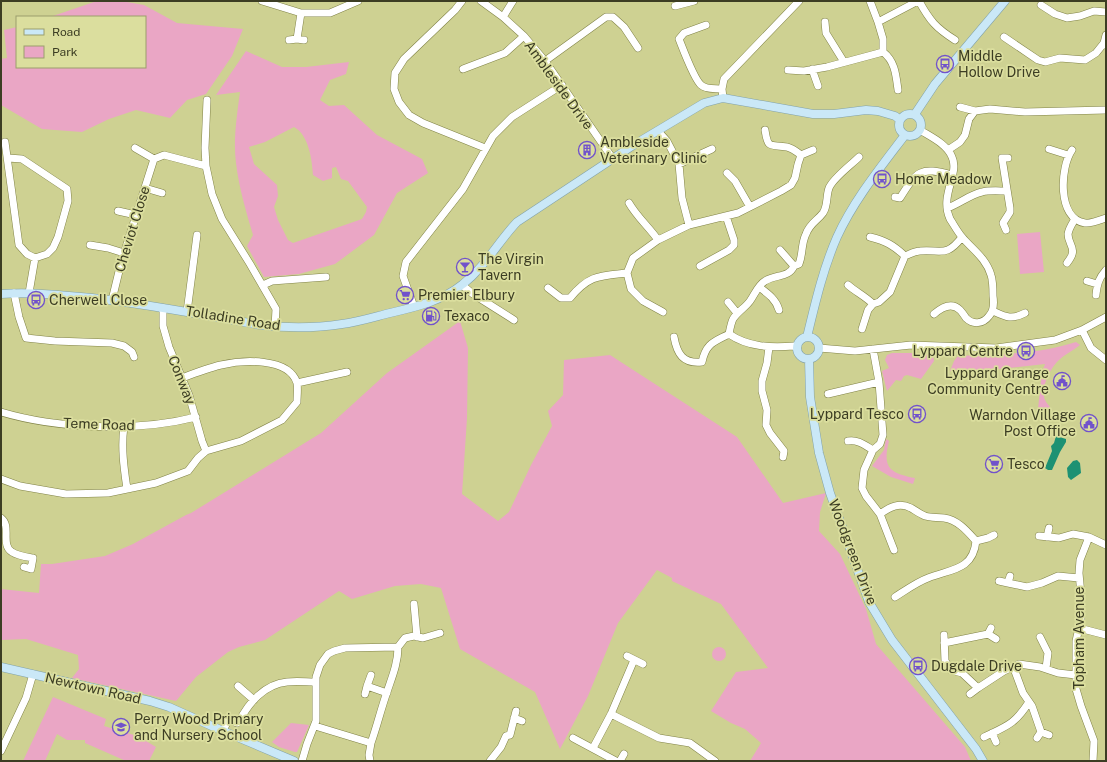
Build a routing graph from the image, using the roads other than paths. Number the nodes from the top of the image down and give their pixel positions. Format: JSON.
{"nodes":[{"id":1,"x":262,"y":1,"type":"edge"},
{"id":2,"x":358,"y":1,"type":"edge"},
{"id":3,"x":462,"y":1,"type":"edge"},
{"id":4,"x":481,"y":1,"type":"edge"},
{"id":5,"x":513,"y":1,"type":"edge"},
{"id":6,"x":694,"y":1,"type":"edge"},
{"id":7,"x":799,"y":1,"type":"edge"},
{"id":8,"x":870,"y":1,"type":"edge"},
{"id":9,"x":918,"y":1,"type":"edge"},
{"id":10,"x":1005,"y":1,"type":"edge"},
{"id":11,"x":678,"y":4,"type":"edge"},
{"id":12,"x":1042,"y":6,"type":"dead end"},
{"id":13,"x":1106,"y":12,"type":"edge"},
{"id":14,"x":301,"y":14,"type":"junction"},
{"id":15,"x":503,"y":17,"type":"junction"},
{"id":16,"x":825,"y":22,"type":"dead end"},
{"id":17,"x":878,"y":22,"type":"junction"},
{"id":18,"x":706,"y":25,"type":"dead end"},
{"id":19,"x":1106,"y":35,"type":"edge"},
{"id":20,"x":524,"y":36,"type":"junction"},
{"id":21,"x":1004,"y":37,"type":"dead end"},
{"id":22,"x":288,"y":40,"type":"dead end"},
{"id":23,"x":955,"y":40,"type":"dead end"},
{"id":24,"x":1105,"y":44,"type":"edge"},
{"id":25,"x":638,"y":48,"type":"dead end"},
{"id":26,"x":883,"y":52,"type":"junction"},
{"id":27,"x":545,"y":61,"type":"junction"},
{"id":28,"x":844,"y":62,"type":"junction"},
{"id":29,"x":812,"y":69,"type":"junction"},
{"id":30,"x":467,"y":70,"type":"dead end"},
{"id":31,"x":788,"y":70,"type":"dead end"},
{"id":32,"x":562,"y":85,"type":"junction"},
{"id":33,"x":818,"y":86,"type":"dead end"},
{"id":34,"x":898,"y":90,"type":"dead end"},
{"id":35,"x":723,"y":93,"type":"junction"},
{"id":36,"x":207,"y":100,"type":"dead end"},
{"id":37,"x":960,"y":107,"type":"dead end"},
{"id":38,"x":1106,"y":110,"type":"edge"},
{"id":39,"x":975,"y":112,"type":"junction"},
{"id":40,"x":915,"y":114,"type":"junction"},
{"id":41,"x":899,"y":119,"type":"junction"},
{"id":42,"x":658,"y":130,"type":"junction"},
{"id":43,"x":765,"y":130,"type":"dead end"},
{"id":44,"x":920,"y":130,"type":"junction"},
{"id":45,"x":905,"y":136,"type":"junction"},
{"id":46,"x":6,"y":142,"type":"dead end"},
{"id":47,"x":135,"y":148,"type":"dead end"},
{"id":48,"x":485,"y":148,"type":"junction"},
{"id":49,"x":712,"y":149,"type":"dead end"},
{"id":50,"x":1049,"y":149,"type":"dead end"},
{"id":51,"x":813,"y":150,"type":"dead end"},
{"id":52,"x":948,"y":150,"type":"junction"},
{"id":53,"x":801,"y":155,"type":"junction"},
{"id":54,"x":859,"y":157,"type":"dead end"},
{"id":55,"x":8,"y":158,"type":"junction"},
{"id":56,"x":1008,"y":158,"type":"dead end"},
{"id":57,"x":154,"y":159,"type":"junction"},
{"id":58,"x":613,"y":159,"type":"junction"},
{"id":59,"x":679,"y":164,"type":"junction"},
{"id":60,"x":206,"y":166,"type":"junction"},
{"id":61,"x":727,"y":173,"type":"dead end"},
{"id":62,"x":952,"y":174,"type":"junction"},
{"id":63,"x":145,"y":188,"type":"junction"},
{"id":64,"x":1007,"y":191,"type":"junction"},
{"id":65,"x":162,"y":193,"type":"dead end"},
{"id":66,"x":894,"y":197,"type":"dead end"},
{"id":67,"x":629,"y":203,"type":"dead end"},
{"id":68,"x":750,"y":207,"type":"junction"},
{"id":69,"x":947,"y":208,"type":"junction"},
{"id":70,"x":118,"y":211,"type":"dead end"},
{"id":71,"x":136,"y":215,"type":"junction"},
{"id":72,"x":726,"y":216,"type":"junction"},
{"id":73,"x":1106,"y":218,"type":"edge"},
{"id":74,"x":1075,"y":219,"type":"junction"},
{"id":75,"x":689,"y":225,"type":"junction"},
{"id":76,"x":1002,"y":226,"type":"dead end"},
{"id":77,"x":197,"y":236,"type":"dead end"},
{"id":78,"x":870,"y":237,"type":"dead end"},
{"id":79,"x":962,"y":237,"type":"junction"},
{"id":80,"x":658,"y":240,"type":"junction"},
{"id":81,"x":90,"y":245,"type":"dead end"},
{"id":82,"x":780,"y":250,"type":"dead end"},
{"id":83,"x":124,"y":253,"type":"junction"},
{"id":84,"x":905,"y":256,"type":"junction"},
{"id":85,"x":35,"y":258,"type":"junction"},
{"id":86,"x":1067,"y":263,"type":"dead end"},
{"id":87,"x":700,"y":266,"type":"dead end"},
{"id":88,"x":794,"y":266,"type":"junction"},
{"id":89,"x":1106,"y":270,"type":"edge"},
{"id":90,"x":627,"y":273,"type":"junction"},
{"id":91,"x":326,"y":277,"type":"dead end"},
{"id":92,"x":1087,"y":281,"type":"dead end"},
{"id":93,"x":1097,"y":284,"type":"junction"},
{"id":94,"x":263,"y":285,"type":"junction"},
{"id":95,"x":462,"y":285,"type":"junction"},
{"id":96,"x":848,"y":285,"type":"dead end"},
{"id":97,"x":759,"y":287,"type":"junction"},
{"id":98,"x":548,"y":288,"type":"dead end"},
{"id":99,"x":29,"y":293,"type":"junction"},
{"id":100,"x":1,"y":294,"type":"edge"},
{"id":101,"x":14,"y":294,"type":"junction"},
{"id":102,"x":1096,"y":295,"type":"dead end"},
{"id":103,"x":112,"y":300,"type":"junction"},
{"id":104,"x":728,"y":302,"type":"dead end"},
{"id":105,"x":873,"y":304,"type":"junction"},
{"id":106,"x":414,"y":307,"type":"junction"},
{"id":107,"x":163,"y":308,"type":"junction"},
{"id":108,"x":779,"y":310,"type":"dead end"},
{"id":109,"x":993,"y":311,"type":"junction"},
{"id":110,"x":187,"y":312,"type":"junction"},
{"id":111,"x":663,"y":312,"type":"dead end"},
{"id":112,"x":737,"y":313,"type":"junction"},
{"id":113,"x":1025,"y":313,"type":"dead end"},
{"id":114,"x":934,"y":314,"type":"dead end"},
{"id":115,"x":1106,"y":318,"type":"edge"},
{"id":116,"x":514,"y":320,"type":"dead end"},
{"id":117,"x":275,"y":327,"type":"junction"},
{"id":118,"x":862,"y":329,"type":"dead end"},
{"id":119,"x":1082,"y":330,"type":"junction"},
{"id":120,"x":729,"y":334,"type":"junction"},
{"id":121,"x":674,"y":337,"type":"dead end"},
{"id":122,"x":807,"y":337,"type":"junction"},
{"id":123,"x":769,"y":347,"type":"junction"},
{"id":124,"x":797,"y":348,"type":"junction"},
{"id":125,"x":818,"y":348,"type":"junction"},
{"id":126,"x":873,"y":349,"type":"junction"},
{"id":127,"x":134,"y":357,"type":"dead end"},
{"id":128,"x":809,"y":359,"type":"junction"},
{"id":129,"x":1106,"y":360,"type":"edge"},
{"id":130,"x":347,"y":372,"type":"dead end"},
{"id":131,"x":182,"y":378,"type":"junction"},
{"id":132,"x":879,"y":382,"type":"junction"},
{"id":133,"x":297,"y":383,"type":"junction"},
{"id":134,"x":828,"y":394,"type":"dead end"},
{"id":135,"x":1,"y":412,"type":"edge"},
{"id":136,"x":196,"y":417,"type":"junction"},
{"id":137,"x":124,"y":426,"type":"junction"},
{"id":138,"x":848,"y":441,"type":"dead end"},
{"id":139,"x":873,"y":450,"type":"junction"},
{"id":140,"x":206,"y":451,"type":"junction"},
{"id":141,"x":783,"y":457,"type":"dead end"},
{"id":142,"x":1,"y":479,"type":"edge"},
{"id":143,"x":127,"y":489,"type":"junction"},
{"id":144,"x":880,"y":514,"type":"junction"},
{"id":145,"x":1,"y":518,"type":"edge"},
{"id":146,"x":1049,"y":528,"type":"dead end"},
{"id":147,"x":994,"y":535,"type":"dead end"},
{"id":148,"x":1039,"y":536,"type":"dead end"},
{"id":149,"x":1047,"y":537,"type":"junction"},
{"id":150,"x":1089,"y":537,"type":"junction"},
{"id":151,"x":976,"y":541,"type":"junction"},
{"id":152,"x":1106,"y":545,"type":"edge"},
{"id":153,"x":894,"y":550,"type":"dead end"},
{"id":154,"x":31,"y":569,"type":"dead end"},
{"id":155,"x":1010,"y":576,"type":"dead end"},
{"id":156,"x":1079,"y":578,"type":"junction"},
{"id":157,"x":999,"y":582,"type":"dead end"},
{"id":158,"x":1008,"y":583,"type":"junction"},
{"id":159,"x":895,"y":597,"type":"dead end"},
{"id":160,"x":414,"y":604,"type":"dead end"},
{"id":161,"x":1079,"y":628,"type":"junction"},
{"id":162,"x":440,"y":633,"type":"dead end"},
{"id":163,"x":1106,"y":634,"type":"edge"},
{"id":164,"x":944,"y":635,"type":"dead end"},
{"id":165,"x":417,"y":637,"type":"junction"},
{"id":166,"x":1040,"y":637,"type":"dead end"},
{"id":167,"x":996,"y":639,"type":"dead end"},
{"id":168,"x":1050,"y":640,"type":"dead end"},
{"id":169,"x":944,"y":643,"type":"junction"},
{"id":170,"x":1044,"y":644,"type":"junction"},
{"id":171,"x":398,"y":647,"type":"junction"},
{"id":172,"x":627,"y":656,"type":"dead end"},
{"id":173,"x":634,"y":660,"type":"junction"},
{"id":174,"x":643,"y":664,"type":"dead end"},
{"id":175,"x":1013,"y":666,"type":"junction"},
{"id":176,"x":1,"y":667,"type":"edge"},
{"id":177,"x":1046,"y":668,"type":"junction"},
{"id":178,"x":33,"y":674,"type":"junction"},
{"id":179,"x":1076,"y":675,"type":"junction"},
{"id":180,"x":371,"y":676,"type":"dead end"},
{"id":181,"x":315,"y":682,"type":"junction"},
{"id":182,"x":238,"y":686,"type":"dead end"},
{"id":183,"x":367,"y":686,"type":"junction"},
{"id":184,"x":978,"y":688,"type":"junction"},
{"id":185,"x":387,"y":692,"type":"junction"},
{"id":186,"x":365,"y":694,"type":"dead end"},
{"id":187,"x":970,"y":694,"type":"dead end"},
{"id":188,"x":254,"y":700,"type":"junction"},
{"id":189,"x":1029,"y":702,"type":"junction"},
{"id":190,"x":611,"y":714,"type":"junction"},
{"id":191,"x":522,"y":720,"type":"dead end"},
{"id":192,"x":315,"y":726,"type":"junction"},
{"id":193,"x":223,"y":731,"type":"junction"},
{"id":194,"x":992,"y":733,"type":"junction"},
{"id":195,"x":1049,"y":735,"type":"dead end"},
{"id":196,"x":984,"y":737,"type":"dead end"},
{"id":197,"x":573,"y":738,"type":"dead end"},
{"id":198,"x":996,"y":742,"type":"dead end"},
{"id":199,"x":371,"y":743,"type":"junction"},
{"id":200,"x":593,"y":748,"type":"junction"},
{"id":201,"x":1,"y":751,"type":"edge"},
{"id":202,"x":494,"y":760,"type":"edge"},
{"id":203,"x":294,"y":761,"type":"edge"},
{"id":204,"x":302,"y":761,"type":"edge"},
{"id":205,"x":370,"y":761,"type":"edge"},
{"id":206,"x":616,"y":761,"type":"edge"},
{"id":207,"x":715,"y":761,"type":"edge"},
{"id":208,"x":983,"y":761,"type":"edge"},
{"id":209,"x":1093,"y":761,"type":"edge"}],
"edges":[{"from":1,"to":14,"type":"street"},
{"from":2,"to":14,"type":"street"},
{"from":3,"to":48,"type":"street"},
{"from":4,"to":15,"type":"street","name":"Ambleside Drive"},
{"from":5,"to":15,"type":"street"},
{"from":6,"to":11,"type":"street"},
{"from":7,"to":35,"type":"street"},
{"from":8,"to":17,"type":"street"},
{"from":9,"to":17,"type":"street"},
{"from":9,"to":23,"type":"street"},
{"from":10,"to":40,"type":"main road"},
{"from":12,"to":13,"type":"street"},
{"from":14,"to":22,"type":"street"},
{"from":15,"to":20,"type":"street","name":"Ambleside Drive"},
{"from":16,"to":28,"type":"street"},
{"from":17,"to":26,"type":"street"},
{"from":18,"to":35,"type":"street"},
{"from":19,"to":24,"type":"street"},
{"from":20,"to":27,"type":"street","name":"Ambleside Drive"},
{"from":20,"to":30,"type":"street"},
{"from":21,"to":24,"type":"street"},
{"from":25,"to":27,"type":"street"},
{"from":26,"to":28,"type":"street"},
{"from":26,"to":34,"type":"street"},
{"from":27,"to":32,"type":"street","name":"Ambleside Drive"},
{"from":28,"to":29,"type":"street"},
{"from":29,"to":31,"type":"street"},
{"from":29,"to":33,"type":"street"},
{"from":32,"to":48,"type":"street"},
{"from":32,"to":58,"type":"street","name":"Ambleside Drive"},
{"from":35,"to":41,"type":"main road"},
{"from":35,"to":42,"type":"main road","name":"Tolladine Road"},
{"from":36,"to":60,"type":"street"},
{"from":37,"to":39,"type":"street"},
{"from":38,"to":39,"type":"street"},
{"from":39,"to":52,"type":"street"},
{"from":40,"to":41,"type":"main road"},
{"from":40,"to":44,"type":"main road"},
{"from":41,"to":45,"type":"main road"},
{"from":42,"to":58,"type":"main road","name":"Tolladine Road"},
{"from":42,"to":59,"type":"street"},
{"from":43,"to":53,"type":"street"},
{"from":44,"to":45,"type":"main road"},
{"from":44,"to":52,"type":"street"},
{"from":45,"to":122,"type":"main road"},
{"from":46,"to":55,"type":"street"},
{"from":47,"to":57,"type":"street"},
{"from":48,"to":106,"type":"street"},
{"from":49,"to":59,"type":"street"},
{"from":50,"to":74,"type":"street"},
{"from":51,"to":53,"type":"street"},
{"from":52,"to":62,"type":"street"},
{"from":53,"to":68,"type":"street"},
{"from":54,"to":88,"type":"street"},
{"from":55,"to":85,"type":"street"},
{"from":55,"to":85,"type":"street"},
{"from":56,"to":64,"type":"street"},
{"from":57,"to":60,"type":"street"},
{"from":57,"to":63,"type":"street","name":"Cheviot Close"},
{"from":58,"to":95,"type":"main road","name":"Tolladine Road"},
{"from":59,"to":75,"type":"street"},
{"from":60,"to":94,"type":"street"},
{"from":61,"to":68,"type":"street"},
{"from":62,"to":66,"type":"street"},
{"from":62,"to":69,"type":"street"},
{"from":63,"to":65,"type":"street"},
{"from":63,"to":71,"type":"street","name":"Cheviot Close"},
{"from":64,"to":69,"type":"street"},
{"from":64,"to":76,"type":"street"},
{"from":67,"to":80,"type":"street"},
{"from":68,"to":72,"type":"street"},
{"from":69,"to":79,"type":"street"},
{"from":70,"to":71,"type":"street"},
{"from":71,"to":83,"type":"street","name":"Cheviot Close"},
{"from":72,"to":75,"type":"street"},
{"from":72,"to":87,"type":"street"},
{"from":73,"to":74,"type":"street"},
{"from":74,"to":86,"type":"street"},
{"from":75,"to":80,"type":"street"},
{"from":77,"to":110,"type":"street"},
{"from":78,"to":84,"type":"street"},
{"from":79,"to":84,"type":"street"},
{"from":79,"to":109,"type":"street"},
{"from":80,"to":90,"type":"street"},
{"from":81,"to":83,"type":"street"},
{"from":82,"to":88,"type":"street"},
{"from":83,"to":103,"type":"street","name":"Cheviot Close"},
{"from":84,"to":105,"type":"street"},
{"from":85,"to":99,"type":"street"},
{"from":88,"to":97,"type":"street"},
{"from":89,"to":93,"type":"street"},
{"from":90,"to":98,"type":"street"},
{"from":90,"to":111,"type":"street"},
{"from":91,"to":94,"type":"street"},
{"from":92,"to":93,"type":"street"},
{"from":93,"to":102,"type":"street"},
{"from":94,"to":117,"type":"street"},
{"from":95,"to":106,"type":"main road","name":"Tolladine Road"},
{"from":95,"to":116,"type":"street"},
{"from":96,"to":105,"type":"street"},
{"from":97,"to":108,"type":"street"},
{"from":97,"to":112,"type":"street"},
{"from":99,"to":101,"type":"main road","name":"Tolladine Road"},
{"from":99,"to":103,"type":"main road","name":"Tolladine Road"},
{"from":100,"to":101,"type":"main road","name":"Tolladine Road"},
{"from":101,"to":127,"type":"street"},
{"from":103,"to":107,"type":"main road","name":"Tolladine Road"},
{"from":104,"to":112,"type":"street"},
{"from":105,"to":118,"type":"street"},
{"from":106,"to":117,"type":"main road","name":"Tolladine Road"},
{"from":107,"to":110,"type":"main road","name":"Tolladine Road"},
{"from":107,"to":131,"type":"street","name":"Conway"},
{"from":109,"to":113,"type":"street"},
{"from":109,"to":114,"type":"street"},
{"from":110,"to":117,"type":"main road","name":"Tolladine Road"},
{"from":112,"to":120,"type":"street"},
{"from":115,"to":119,"type":"street"},
{"from":119,"to":126,"type":"street"},
{"from":119,"to":129,"type":"street"},
{"from":120,"to":121,"type":"street"},
{"from":120,"to":123,"type":"street"},
{"from":122,"to":124,"type":"main road"},
{"from":122,"to":125,"type":"main road"},
{"from":123,"to":124,"type":"street"},
{"from":123,"to":141,"type":"street"},
{"from":124,"to":128,"type":"main road"},
{"from":125,"to":126,"type":"street"},
{"from":125,"to":128,"type":"main road"},
{"from":126,"to":132,"type":"street"},
{"from":128,"to":208,"type":"main road","name":"Woodgreen Drive"},
{"from":130,"to":133,"type":"street"},
{"from":131,"to":133,"type":"street"},
{"from":131,"to":136,"type":"street","name":"Conway"},
{"from":132,"to":134,"type":"street"},
{"from":132,"to":139,"type":"street"},
{"from":133,"to":140,"type":"street"},
{"from":135,"to":137,"type":"street","name":"Teme Road"},
{"from":136,"to":137,"type":"street","name":"Teme Road"},
{"from":136,"to":140,"type":"street","name":"Conway"},
{"from":137,"to":143,"type":"street"},
{"from":138,"to":139,"type":"street"},
{"from":139,"to":144,"type":"street"},
{"from":140,"to":143,"type":"street"},
{"from":142,"to":143,"type":"street"},
{"from":144,"to":151,"type":"street"},
{"from":144,"to":153,"type":"street"},
{"from":145,"to":154,"type":"street"},
{"from":146,"to":149,"type":"street"},
{"from":147,"to":151,"type":"street"},
{"from":148,"to":149,"type":"street"},
{"from":149,"to":150,"type":"street"},
{"from":150,"to":152,"type":"street"},
{"from":150,"to":156,"type":"street","name":"Topham Avenue"},
{"from":151,"to":159,"type":"street"},
{"from":155,"to":158,"type":"street"},
{"from":156,"to":158,"type":"street"},
{"from":156,"to":161,"type":"street","name":"Topham Avenue"},
{"from":157,"to":158,"type":"street"},
{"from":160,"to":165,"type":"street"},
{"from":161,"to":163,"type":"street"},
{"from":161,"to":179,"type":"street","name":"Topham Avenue"},
{"from":162,"to":165,"type":"street"},
{"from":164,"to":169,"type":"street"},
{"from":165,"to":171,"type":"street"},
{"from":166,"to":170,"type":"street"},
{"from":167,"to":169,"type":"street"},
{"from":168,"to":170,"type":"street"},
{"from":169,"to":184,"type":"street"},
{"from":170,"to":177,"type":"street"},
{"from":171,"to":181,"type":"street"},
{"from":171,"to":185,"type":"street"},
{"from":172,"to":173,"type":"street"},
{"from":173,"to":174,"type":"street"},
{"from":173,"to":190,"type":"street"},
{"from":175,"to":177,"type":"street"},
{"from":175,"to":184,"type":"street"},
{"from":175,"to":189,"type":"street"},
{"from":176,"to":178,"type":"main road","name":"Newtown Road"},
{"from":177,"to":179,"type":"street"},
{"from":178,"to":193,"type":"main road","name":"Newtown Road"},
{"from":178,"to":201,"type":"street"},
{"from":179,"to":209,"type":"street","name":"Topham Avenue"},
{"from":180,"to":183,"type":"street"},
{"from":181,"to":188,"type":"street"},
{"from":181,"to":192,"type":"street"},
{"from":182,"to":188,"type":"street"},
{"from":183,"to":185,"type":"street"},
{"from":183,"to":186,"type":"street"},
{"from":184,"to":187,"type":"street"},
{"from":185,"to":199,"type":"street"},
{"from":188,"to":193,"type":"street"},
{"from":189,"to":194,"type":"street"},
{"from":189,"to":195,"type":"street"},
{"from":190,"to":200,"type":"street"},
{"from":190,"to":207,"type":"street"},
{"from":191,"to":202,"type":"street"},
{"from":192,"to":199,"type":"street"},
{"from":192,"to":204,"type":"street"},
{"from":193,"to":203,"type":"main road","name":"Newtown Road"},
{"from":194,"to":196,"type":"street"},
{"from":194,"to":198,"type":"street"},
{"from":197,"to":200,"type":"street"},
{"from":199,"to":205,"type":"street"},
{"from":200,"to":206,"type":"street"}]}
